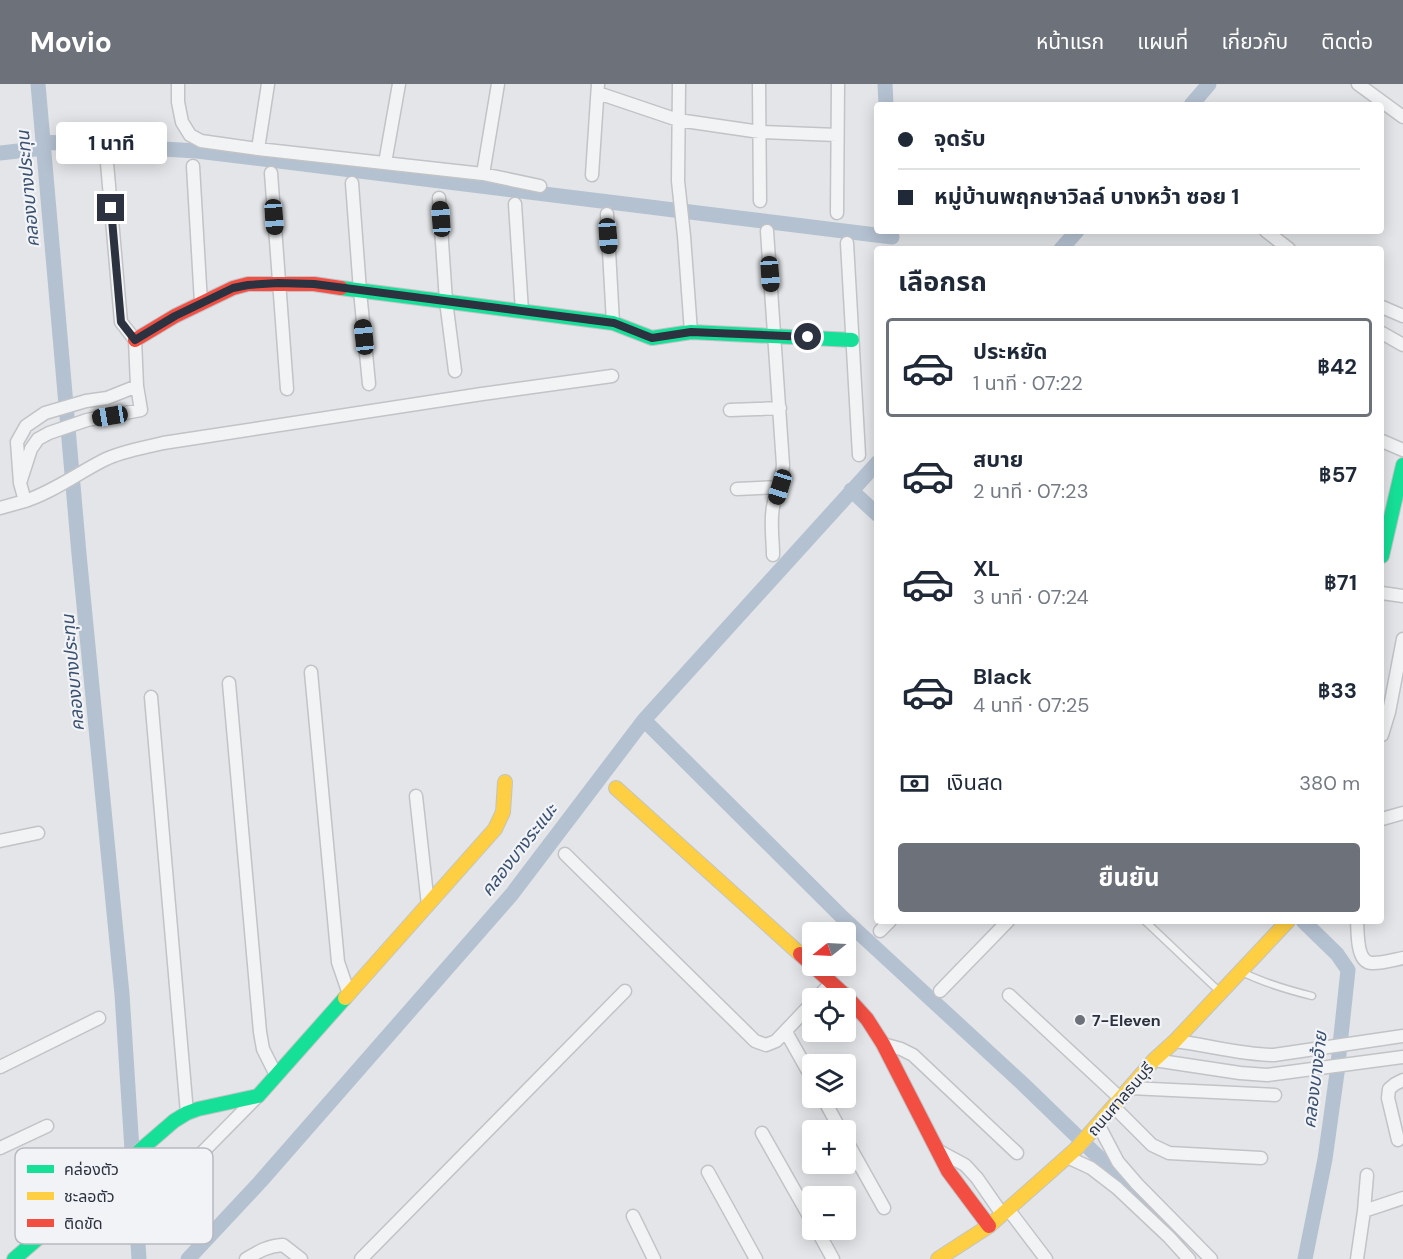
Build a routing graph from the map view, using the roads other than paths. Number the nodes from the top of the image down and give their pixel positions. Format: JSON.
{"nodes":[{"id":1,"x":177,"y":84,"type":"edge"},
{"id":2,"x":268,"y":84,"type":"edge"},
{"id":3,"x":399,"y":84,"type":"edge"},
{"id":4,"x":498,"y":84,"type":"edge"},
{"id":5,"x":679,"y":84,"type":"edge"},
{"id":6,"x":759,"y":84,"type":"edge"},
{"id":7,"x":838,"y":84,"type":"edge"},
{"id":8,"x":1358,"y":84,"type":"edge"},
{"id":9,"x":598,"y":89,"type":"edge"},
{"id":10,"x":1383,"y":102,"type":"edge"},
{"id":11,"x":1384,"y":103,"type":"edge"},
{"id":12,"x":1403,"y":117,"type":"edge"},
{"id":13,"x":678,"y":120,"type":"junction"},
{"id":14,"x":759,"y":131,"type":"junction"},
{"id":15,"x":837,"y":135,"type":"junction"},
{"id":16,"x":258,"y":149,"type":"junction"},
{"id":17,"x":106,"y":163,"type":"dead end"},
{"id":18,"x":385,"y":164,"type":"junction"},
{"id":19,"x":193,"y":166,"type":"dead end"},
{"id":20,"x":271,"y":173,"type":"dead end"},
{"id":21,"x":483,"y":174,"type":"junction"},
{"id":22,"x":592,"y":175,"type":"dead end"},
{"id":23,"x":352,"y":183,"type":"dead end"},
{"id":24,"x":540,"y":186,"type":"dead end"},
{"id":25,"x":440,"y":198,"type":"dead end"},
{"id":26,"x":760,"y":201,"type":"dead end"},
{"id":27,"x":515,"y":204,"type":"dead end"},
{"id":28,"x":837,"y":213,"type":"dead end"},
{"id":29,"x":607,"y":214,"type":"dead end"},
{"id":30,"x":767,"y":231,"type":"dead end"},
{"id":31,"x":1270,"y":234,"type":"edge"},
{"id":32,"x":847,"y":243,"type":"dead end"},
{"id":33,"x":1285,"y":246,"type":"edge"},
{"id":34,"x":278,"y":283,"type":"junction"},
{"id":35,"x":360,"y":291,"type":"junction"},
{"id":36,"x":446,"y":301,"type":"junction"},
{"id":37,"x":201,"y":303,"type":"junction"},
{"id":38,"x":1384,"y":308,"type":"edge"},
{"id":39,"x":522,"y":310,"type":"junction"},
{"id":40,"x":1403,"y":316,"type":"edge"},
{"id":41,"x":614,"y":323,"type":"junction"},
{"id":42,"x":691,"y":332,"type":"junction"},
{"id":43,"x":1384,"y":334,"type":"edge"},
{"id":44,"x":775,"y":337,"type":"junction"},
{"id":45,"x":135,"y":340,"type":"junction"},
{"id":46,"x":852,"y":340,"type":"junction"},
{"id":47,"x":1403,"y":345,"type":"edge"},
{"id":48,"x":455,"y":371,"type":"dead end"},
{"id":49,"x":612,"y":376,"type":"dead end"},
{"id":50,"x":369,"y":384,"type":"dead end"},
{"id":51,"x":137,"y":386,"type":"junction"},
{"id":52,"x":287,"y":389,"type":"dead end"},
{"id":53,"x":107,"y":398,"type":"junction"},
{"id":54,"x":780,"y":408,"type":"junction"},
{"id":55,"x":730,"y":410,"type":"dead end"},
{"id":56,"x":110,"y":416,"type":"junction"},
{"id":57,"x":1384,"y":442,"type":"edge"},
{"id":58,"x":1403,"y":450,"type":"edge"},
{"id":59,"x":859,"y":455,"type":"dead end"},
{"id":60,"x":1403,"y":465,"type":"edge"},
{"id":61,"x":20,"y":483,"type":"junction"},
{"id":62,"x":780,"y":487,"type":"junction"},
{"id":63,"x":737,"y":489,"type":"dead end"},
{"id":64,"x":25,"y":501,"type":"junction"},
{"id":65,"x":0,"y":508,"type":"edge"},
{"id":66,"x":1384,"y":547,"type":"edge"},
{"id":67,"x":773,"y":555,"type":"dead end"},
{"id":68,"x":1384,"y":593,"type":"edge"},
{"id":69,"x":1403,"y":596,"type":"edge"},
{"id":70,"x":1403,"y":639,"type":"edge"},
{"id":71,"x":311,"y":672,"type":"dead end"},
{"id":72,"x":229,"y":683,"type":"dead end"},
{"id":73,"x":151,"y":697,"type":"dead end"},
{"id":74,"x":1384,"y":728,"type":"edge"},
{"id":75,"x":505,"y":782,"type":"dead end"},
{"id":76,"x":616,"y":788,"type":"dead end"},
{"id":77,"x":416,"y":796,"type":"dead end"},
{"id":78,"x":1403,"y":813,"type":"edge"},
{"id":79,"x":1384,"y":818,"type":"edge"},
{"id":80,"x":38,"y":833,"type":"dead end"},
{"id":81,"x":0,"y":841,"type":"edge"},
{"id":82,"x":565,"y":854,"type":"dead end"},
{"id":83,"x":428,"y":905,"type":"junction"},
{"id":84,"x":887,"y":924,"type":"edge"},
{"id":85,"x":1005,"y":924,"type":"edge"},
{"id":86,"x":1148,"y":924,"type":"edge"},
{"id":87,"x":1284,"y":924,"type":"edge"},
{"id":88,"x":1357,"y":924,"type":"edge"},
{"id":89,"x":880,"y":931,"type":"dead end"},
{"id":90,"x":1403,"y":958,"type":"edge"},
{"id":91,"x":1240,"y":970,"type":"junction"},
{"id":92,"x":831,"y":982,"type":"junction"},
{"id":93,"x":826,"y":988,"type":"edge"},
{"id":94,"x":625,"y":990,"type":"dead end"},
{"id":95,"x":940,"y":991,"type":"dead end"},
{"id":96,"x":1220,"y":992,"type":"junction"},
{"id":97,"x":349,"y":994,"type":"junction"},
{"id":98,"x":1009,"y":995,"type":"dead end"},
{"id":99,"x":1312,"y":996,"type":"dead end"},
{"id":100,"x":802,"y":1014,"type":"edge"},
{"id":101,"x":99,"y":1018,"type":"dead end"},
{"id":102,"x":786,"y":1032,"type":"junction"},
{"id":103,"x":1403,"y":1036,"type":"edge"},
{"id":104,"x":1175,"y":1041,"type":"junction"},
{"id":105,"x":883,"y":1044,"type":"junction"},
{"id":106,"x":1257,"y":1055,"type":"junction"},
{"id":107,"x":1403,"y":1057,"type":"edge"},
{"id":108,"x":802,"y":1060,"type":"edge"},
{"id":109,"x":1154,"y":1060,"type":"junction"},
{"id":110,"x":0,"y":1066,"type":"edge"},
{"id":111,"x":1254,"y":1074,"type":"junction"},
{"id":112,"x":276,"y":1075,"type":"junction"},
{"id":113,"x":1403,"y":1080,"type":"edge"},
{"id":114,"x":1130,"y":1088,"type":"junction"},
{"id":115,"x":1275,"y":1095,"type":"dead end"},
{"id":116,"x":258,"y":1096,"type":"junction"},
{"id":117,"x":1117,"y":1103,"type":"junction"},
{"id":118,"x":187,"y":1113,"type":"junction"},
{"id":119,"x":1098,"y":1124,"type":"junction"},
{"id":120,"x":47,"y":1126,"type":"dead end"},
{"id":121,"x":762,"y":1133,"type":"dead end"},
{"id":122,"x":1398,"y":1140,"type":"dead end"},
{"id":123,"x":0,"y":1148,"type":"edge"},
{"id":124,"x":141,"y":1148,"type":"edge"},
{"id":125,"x":207,"y":1148,"type":"edge"},
{"id":126,"x":939,"y":1152,"type":"junction"},
{"id":127,"x":1017,"y":1153,"type":"dead end"},
{"id":128,"x":1071,"y":1153,"type":"junction"},
{"id":129,"x":856,"y":1158,"type":"edge"},
{"id":130,"x":1261,"y":1158,"type":"dead end"},
{"id":131,"x":708,"y":1172,"type":"dead end"},
{"id":132,"x":1367,"y":1175,"type":"dead end"},
{"id":133,"x":1403,"y":1198,"type":"edge"},
{"id":134,"x":802,"y":1204,"type":"edge"},
{"id":135,"x":884,"y":1208,"type":"dead end"},
{"id":136,"x":1005,"y":1211,"type":"junction"},
{"id":137,"x":1364,"y":1211,"type":"junction"},
{"id":138,"x":633,"y":1216,"type":"dead end"},
{"id":139,"x":989,"y":1226,"type":"junction"},
{"id":140,"x":823,"y":1240,"type":"edge"},
{"id":141,"x":31,"y":1244,"type":"edge"},
{"id":142,"x":749,"y":1246,"type":"junction"},
{"id":143,"x":940,"y":1258,"type":"edge"},
{"id":144,"x":14,"y":1259,"type":"edge"},
{"id":145,"x":246,"y":1259,"type":"edge"},
{"id":146,"x":301,"y":1259,"type":"edge"},
{"id":147,"x":362,"y":1259,"type":"edge"},
{"id":148,"x":654,"y":1259,"type":"edge"},
{"id":149,"x":743,"y":1259,"type":"edge"},
{"id":150,"x":756,"y":1259,"type":"edge"},
{"id":151,"x":833,"y":1259,"type":"edge"},
{"id":152,"x":1046,"y":1259,"type":"edge"},
{"id":153,"x":1189,"y":1259,"type":"edge"},
{"id":154,"x":1210,"y":1259,"type":"edge"},
{"id":155,"x":1357,"y":1259,"type":"edge"}],
"edges":[{"from":1,"to":16,"type":"street"},
{"from":2,"to":16,"type":"street"},
{"from":3,"to":18,"type":"street"},
{"from":4,"to":21,"type":"street"},
{"from":5,"to":13,"type":"street"},
{"from":6,"to":14,"type":"street"},
{"from":7,"to":15,"type":"street"},
{"from":8,"to":10,"type":"street"},
{"from":9,"to":13,"type":"street"},
{"from":9,"to":22,"type":"street"},
{"from":11,"to":12,"type":"street"},
{"from":13,"to":14,"type":"street"},
{"from":13,"to":42,"type":"street"},
{"from":14,"to":15,"type":"street"},
{"from":14,"to":26,"type":"street"},
{"from":15,"to":28,"type":"street"},
{"from":16,"to":18,"type":"street"},
{"from":17,"to":45,"type":"street"},
{"from":18,"to":21,"type":"street"},
{"from":19,"to":37,"type":"street"},
{"from":20,"to":34,"type":"street"},
{"from":21,"to":24,"type":"street"},
{"from":23,"to":35,"type":"street"},
{"from":25,"to":36,"type":"street"},
{"from":27,"to":39,"type":"street"},
{"from":29,"to":41,"type":"street"},
{"from":30,"to":44,"type":"street"},
{"from":31,"to":33,"type":"street"},
{"from":32,"to":46,"type":"street"},
{"from":34,"to":35,"type":"street"},
{"from":34,"to":37,"type":"street"},
{"from":34,"to":52,"type":"street"},
{"from":35,"to":36,"type":"street"},
{"from":35,"to":50,"type":"street"},
{"from":36,"to":39,"type":"street"},
{"from":36,"to":48,"type":"street"},
{"from":37,"to":45,"type":"street"},
{"from":38,"to":40,"type":"street"},
{"from":39,"to":41,"type":"street"},
{"from":41,"to":42,"type":"street"},
{"from":42,"to":44,"type":"street"},
{"from":43,"to":47,"type":"street"},
{"from":44,"to":46,"type":"street"},
{"from":44,"to":54,"type":"street"},
{"from":45,"to":51,"type":"street"},
{"from":46,"to":59,"type":"street"},
{"from":49,"to":64,"type":"street"},
{"from":51,"to":53,"type":"street"},
{"from":51,"to":56,"type":"street"},
{"from":53,"to":56,"type":"street"},
{"from":53,"to":61,"type":"street"},
{"from":54,"to":55,"type":"street"},
{"from":54,"to":62,"type":"street"},
{"from":56,"to":61,"type":"street"},
{"from":57,"to":58,"type":"street"},
{"from":60,"to":66,"type":"street"},
{"from":61,"to":64,"type":"street"},
{"from":62,"to":63,"type":"street"},
{"from":62,"to":67,"type":"street"},
{"from":64,"to":65,"type":"street"},
{"from":68,"to":69,"type":"street"},
{"from":70,"to":74,"type":"street"},
{"from":71,"to":97,"type":"street"},
{"from":72,"to":112,"type":"street"},
{"from":73,"to":118,"type":"street"},
{"from":75,"to":83,"type":"street"},
{"from":76,"to":92,"type":"street"},
{"from":77,"to":83,"type":"street"},
{"from":78,"to":79,"type":"street"},
{"from":80,"to":81,"type":"street"},
{"from":82,"to":102,"type":"street"},
{"from":83,"to":97,"type":"street"},
{"from":84,"to":89,"type":"street"},
{"from":85,"to":95,"type":"street"},
{"from":86,"to":96,"type":"lane"},
{"from":87,"to":91,"type":"street","name":"ถนนศาลธนบุรี"},
{"from":88,"to":90,"type":"street"},
{"from":91,"to":96,"type":"street","name":"ถนนศาลธนบุรี"},
{"from":91,"to":99,"type":"lane"},
{"from":92,"to":93,"type":"street"},
{"from":92,"to":105,"type":"street"},
{"from":94,"to":147,"type":"street"},
{"from":96,"to":104,"type":"street","name":"ถนนศาลธนบุรี"},
{"from":97,"to":112,"type":"street"},
{"from":98,"to":117,"type":"street"},
{"from":100,"to":102,"type":"street"},
{"from":101,"to":110,"type":"street"},
{"from":102,"to":108,"type":"street"},
{"from":103,"to":106,"type":"street"},
{"from":104,"to":106,"type":"street"},
{"from":104,"to":109,"type":"street","name":"ถนนศาลธนบุรี"},
{"from":105,"to":126,"type":"street"},
{"from":105,"to":127,"type":"street"},
{"from":106,"to":111,"type":"street"},
{"from":107,"to":111,"type":"street"},
{"from":109,"to":111,"type":"street"},
{"from":109,"to":114,"type":"street","name":"ถนนศาลธนบุรี"},
{"from":112,"to":116,"type":"street"},
{"from":113,"to":122,"type":"street"},
{"from":114,"to":115,"type":"street"},
{"from":114,"to":117,"type":"street","name":"ถนนศาลธนบุรี"},
{"from":116,"to":118,"type":"street"},
{"from":116,"to":125,"type":"street"},
{"from":117,"to":119,"type":"street","name":"ถนนศาลธนบุรี"},
{"from":117,"to":130,"type":"street"},
{"from":118,"to":124,"type":"street"},
{"from":119,"to":128,"type":"street","name":"ถนนศาลธนบุรี"},
{"from":119,"to":154,"type":"street"},
{"from":120,"to":123,"type":"street"},
{"from":121,"to":134,"type":"street"},
{"from":126,"to":136,"type":"street"},
{"from":126,"to":139,"type":"street"},
{"from":128,"to":136,"type":"street","name":"ถนนศาลธนบุรี"},
{"from":128,"to":153,"type":"street"},
{"from":129,"to":135,"type":"street"},
{"from":131,"to":142,"type":"street"},
{"from":132,"to":137,"type":"street"},
{"from":133,"to":137,"type":"street"},
{"from":136,"to":139,"type":"street","name":"ถนนศาลธนบุรี"},
{"from":136,"to":152,"type":"street"},
{"from":137,"to":155,"type":"street"},
{"from":138,"to":148,"type":"street"},
{"from":139,"to":143,"type":"street","name":"ถนนศาลธนบุรี"},
{"from":140,"to":151,"type":"street"},
{"from":141,"to":144,"type":"street"},
{"from":142,"to":149,"type":"street"},
{"from":142,"to":150,"type":"street"},
{"from":145,"to":146,"type":"street"}]}
